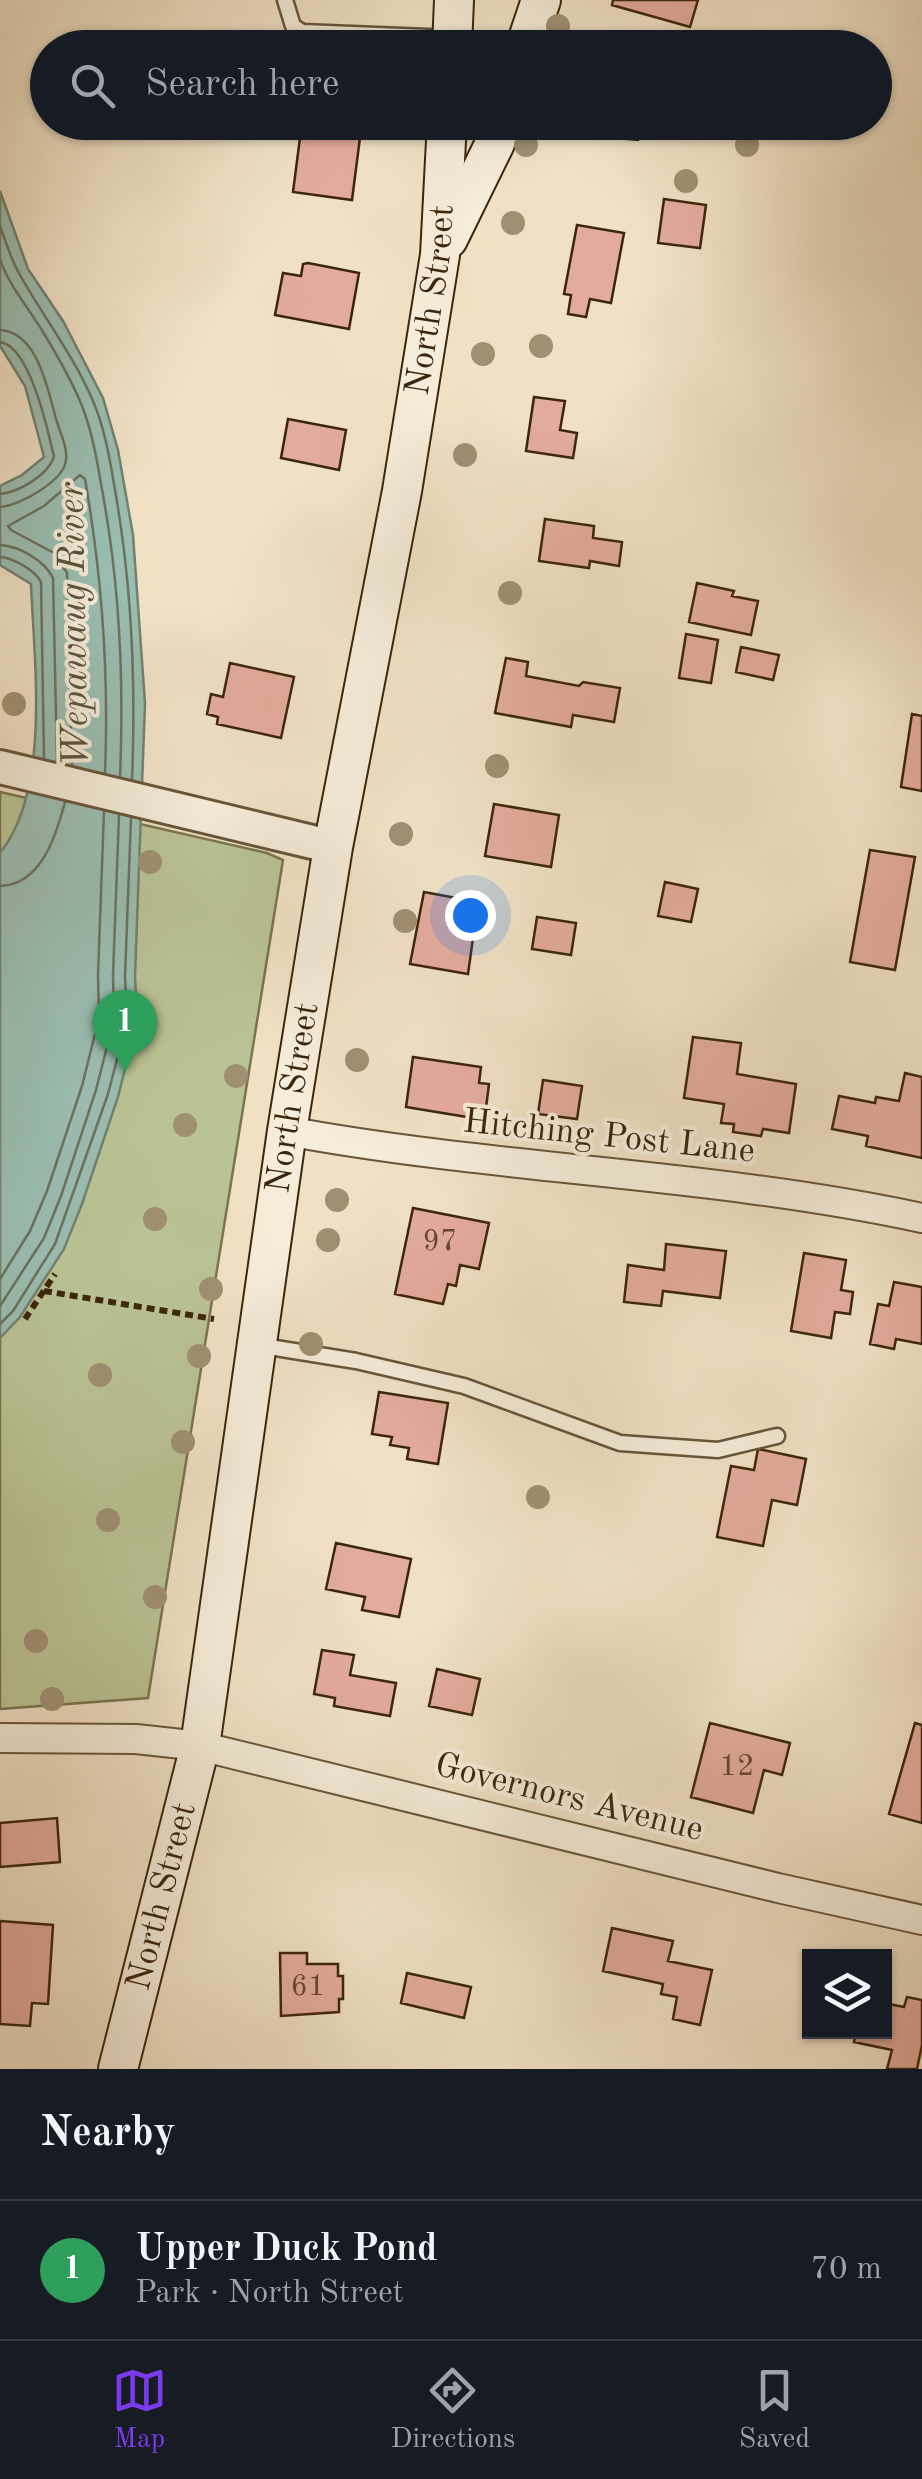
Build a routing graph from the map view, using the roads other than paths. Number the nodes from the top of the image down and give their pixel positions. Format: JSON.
{"nodes":[{"id":1,"x":286,"y":0,"type":"edge"},
{"id":2,"x":454,"y":0,"type":"edge"},
{"id":3,"x":541,"y":0,"type":"edge"},
{"id":4,"x":299,"y":30,"type":"edge"},
{"id":5,"x":453,"y":30,"type":"edge"},
{"id":6,"x":531,"y":30,"type":"edge"},
{"id":7,"x":447,"y":140,"type":"edge"},
{"id":8,"x":496,"y":140,"type":"edge"},
{"id":9,"x":440,"y":255,"type":"junction"},
{"id":10,"x":5,"y":769,"type":"edge"},
{"id":11,"x":333,"y":847,"type":"junction"},
{"id":12,"x":287,"y":1131,"type":"junction"},
{"id":13,"x":922,"y":1218,"type":"edge"},
{"id":14,"x":256,"y":1345,"type":"junction"},
{"id":15,"x":777,"y":1436,"type":"dead end"},
{"id":16,"x":0,"y":1738,"type":"edge"},
{"id":17,"x":200,"y":1746,"type":"junction"},
{"id":18,"x":922,"y":1920,"type":"edge"},
{"id":19,"x":118,"y":2069,"type":"edge"}],
"edges":[{"from":1,"to":4,"type":"lane"},
{"from":2,"to":5,"type":"main road"},
{"from":3,"to":6,"type":"main road"},
{"from":7,"to":9,"type":"main road","name":"North Street"},
{"from":8,"to":9,"type":"main road"},
{"from":9,"to":11,"type":"main road","name":"North Street"},
{"from":10,"to":11,"type":"street"},
{"from":11,"to":12,"type":"main road","name":"North Street"},
{"from":12,"to":13,"type":"street","name":"Hitching Post Lane"},
{"from":12,"to":14,"type":"main road","name":"North Street"},
{"from":14,"to":15,"type":"lane"},
{"from":14,"to":17,"type":"main road","name":"North Street"},
{"from":16,"to":17,"type":"street","name":"Governors Avenue"},
{"from":17,"to":18,"type":"street","name":"Governors Avenue"},
{"from":17,"to":19,"type":"main road","name":"North Street"}]}
